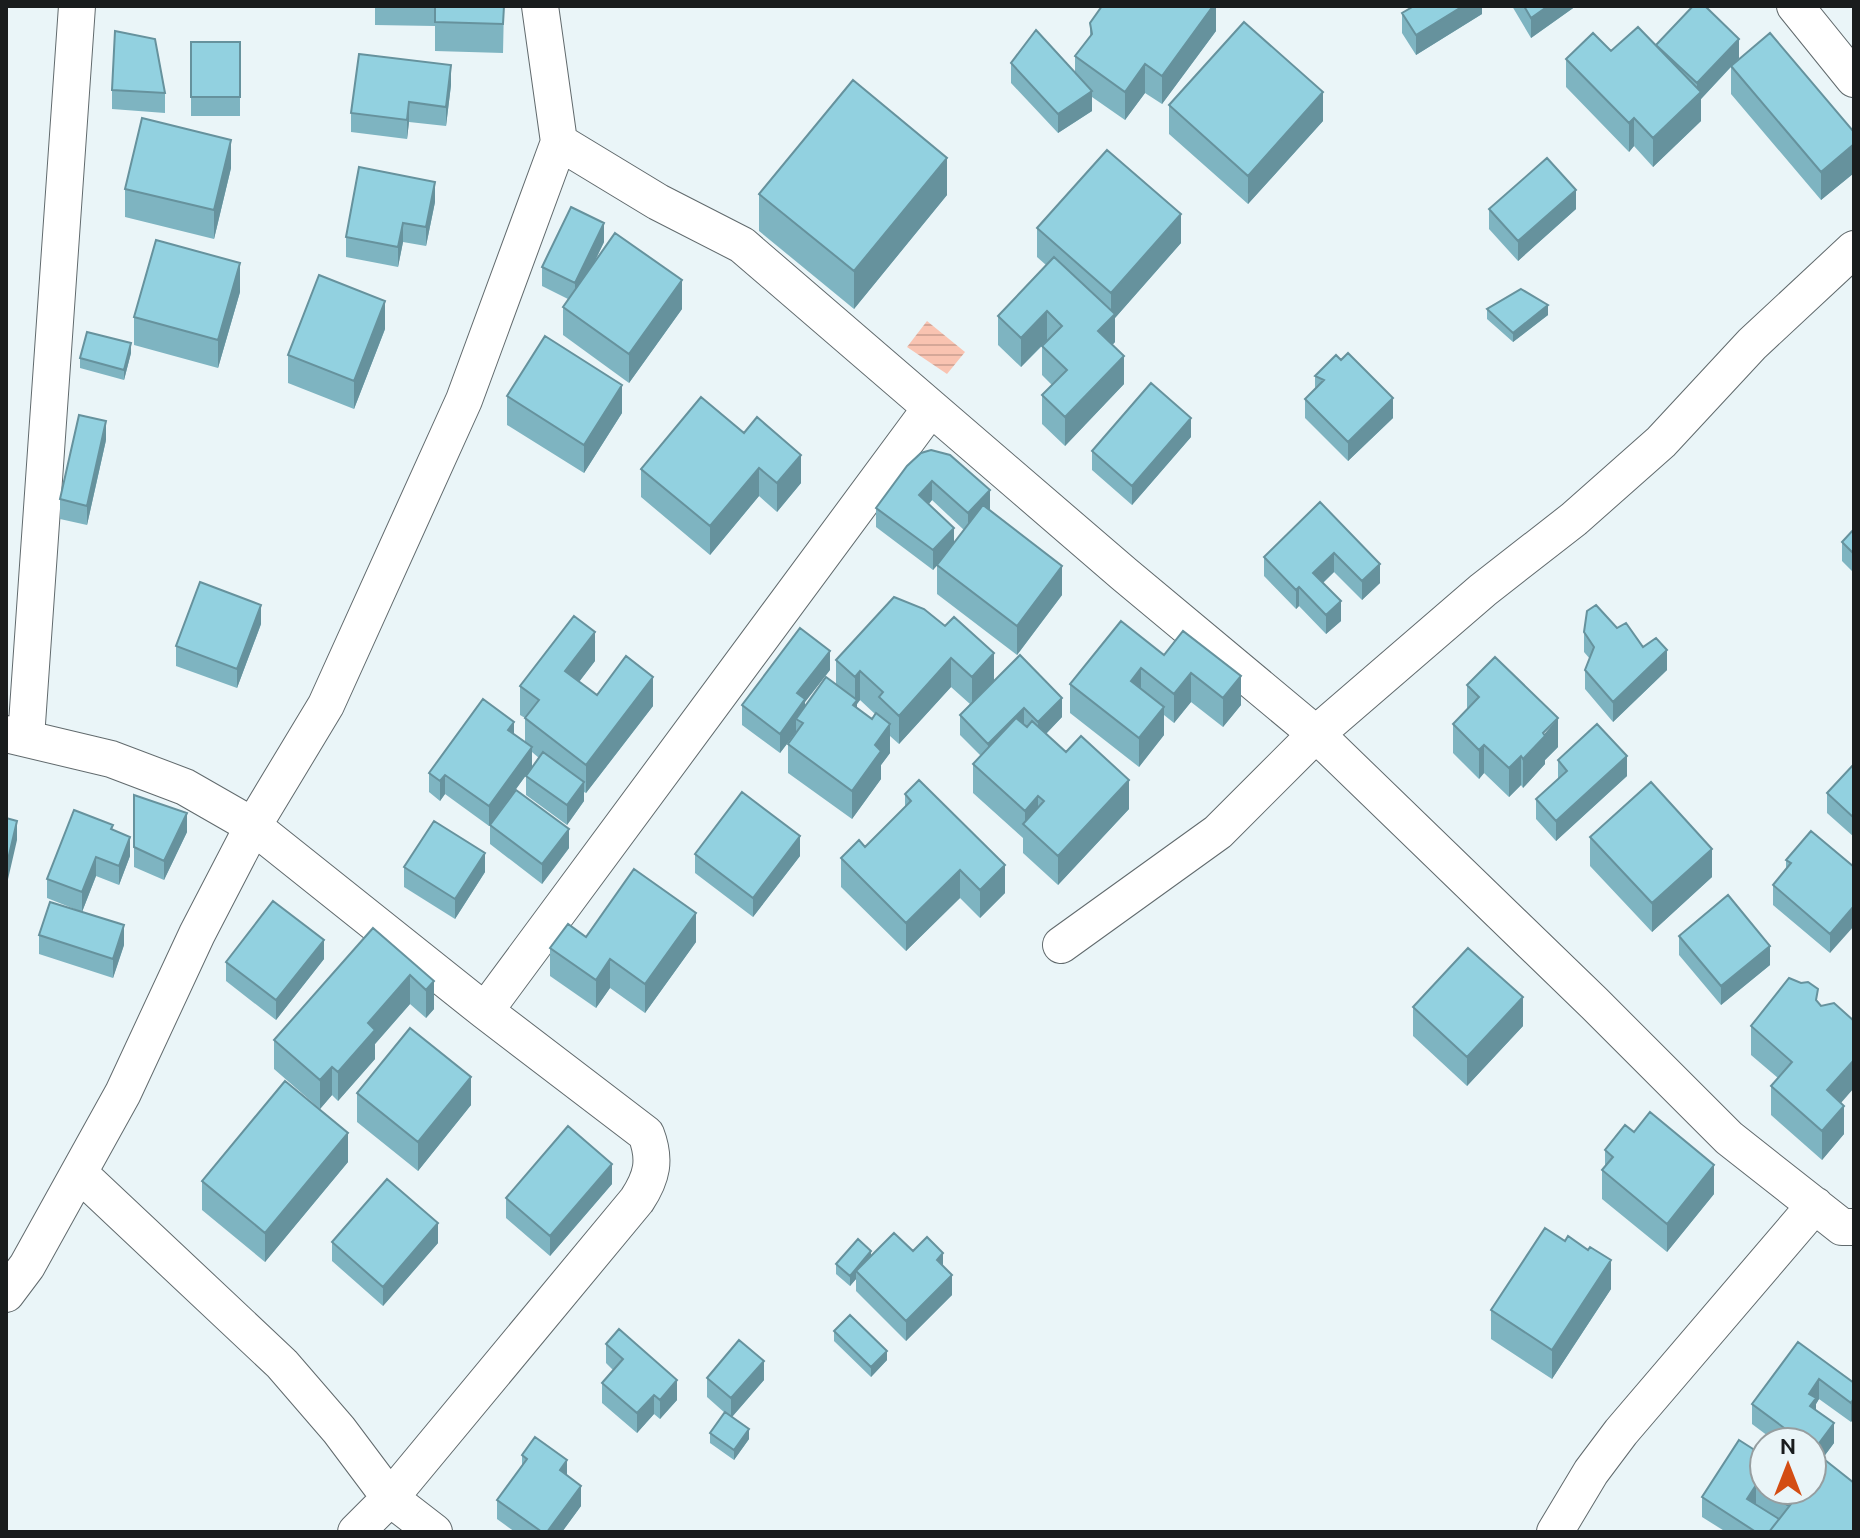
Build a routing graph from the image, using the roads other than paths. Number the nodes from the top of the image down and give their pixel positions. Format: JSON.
{"nodes":[{"id":1,"x":77,"y":6,"type":"edge"},
{"id":2,"x":540,"y":6,"type":"edge"},
{"id":3,"x":1795,"y":6,"type":"edge"},
{"id":4,"x":1854,"y":79,"type":"edge"},
{"id":5,"x":559,"y":142,"type":"junction"},
{"id":6,"x":1854,"y":249,"type":"edge"},
{"id":7,"x":930,"y":409,"type":"junction"},
{"id":8,"x":1316,"y":734,"type":"junction"},
{"id":9,"x":16,"y":736,"type":"edge"},
{"id":10,"x":253,"y":826,"type":"junction"},
{"id":11,"x":1061,"y":945,"type":"dead end"},
{"id":12,"x":485,"y":1011,"type":"junction"},
{"id":13,"x":79,"y":1173,"type":"junction"},
{"id":14,"x":1841,"y":1218,"type":"edge"},
{"id":15,"x":6,"y":1294,"type":"edge"},
{"id":16,"x":390,"y":1498,"type":"junction"},
{"id":17,"x":356,"y":1532,"type":"edge"},
{"id":18,"x":434,"y":1532,"type":"edge"},
{"id":19,"x":1555,"y":1532,"type":"edge"}],
"edges":[{"from":1,"to":9,"type":"street"},
{"from":2,"to":5,"type":"street"},
{"from":3,"to":4,"type":"street"},
{"from":5,"to":7,"type":"street"},
{"from":5,"to":10,"type":"street"},
{"from":6,"to":8,"type":"street"},
{"from":7,"to":8,"type":"street"},
{"from":7,"to":12,"type":"street"},
{"from":8,"to":11,"type":"street"},
{"from":8,"to":14,"type":"street"},
{"from":9,"to":10,"type":"street"},
{"from":10,"to":12,"type":"street"},
{"from":10,"to":13,"type":"street"},
{"from":12,"to":16,"type":"street"},
{"from":13,"to":15,"type":"street"},
{"from":13,"to":16,"type":"street"},
{"from":14,"to":19,"type":"street"},
{"from":16,"to":17,"type":"street"},
{"from":16,"to":18,"type":"street"}]}
